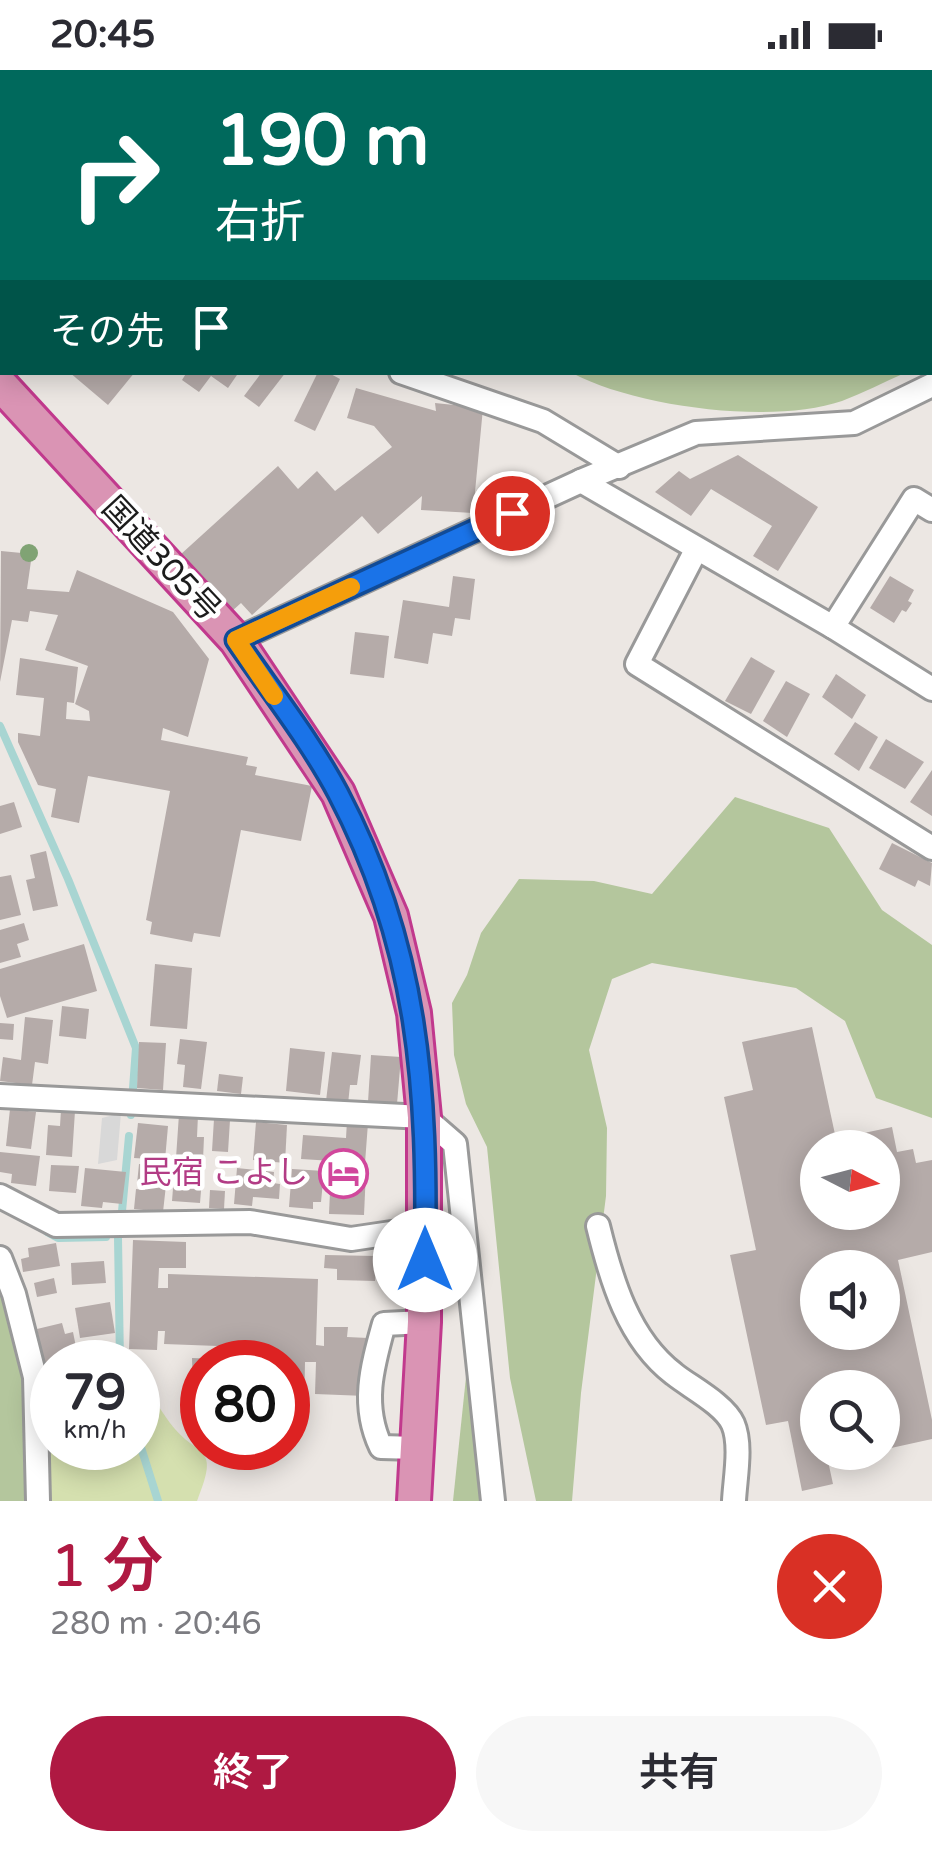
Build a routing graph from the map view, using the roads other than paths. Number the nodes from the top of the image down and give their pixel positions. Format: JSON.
{"nodes":[{"id":1,"x":410,"y":375,"type":"edge"},
{"id":2,"x":0,"y":384,"type":"edge"},
{"id":3,"x":932,"y":385,"type":"edge"},
{"id":4,"x":620,"y":466,"type":"junction"},
{"id":5,"x":581,"y":481,"type":"junction"},
{"id":6,"x":932,"y":510,"type":"edge"},
{"id":7,"x":696,"y":550,"type":"junction"},
{"id":8,"x":833,"y":627,"type":"junction"},
{"id":9,"x":236,"y":640,"type":"junction"},
{"id":10,"x":932,"y":689,"type":"edge"},
{"id":11,"x":932,"y":848,"type":"edge"},
{"id":12,"x":0,"y":1096,"type":"edge"},
{"id":13,"x":424,"y":1118,"type":"junction"},
{"id":14,"x":0,"y":1196,"type":"edge"},
{"id":15,"x":598,"y":1226,"type":"dead end"},
{"id":16,"x":426,"y":1228,"type":"junction"},
{"id":17,"x":0,"y":1258,"type":"edge"},
{"id":18,"x":424,"y":1322,"type":"junction"},
{"id":19,"x":417,"y":1448,"type":"junction"},
{"id":20,"x":38,"y":1501,"type":"edge"},
{"id":21,"x":414,"y":1501,"type":"edge"},
{"id":22,"x":494,"y":1501,"type":"edge"},
{"id":23,"x":734,"y":1501,"type":"edge"}],
"edges":[{"from":1,"to":4,"type":"street"},
{"from":2,"to":9,"type":"highway","name":"国道305号"},
{"from":3,"to":4,"type":"street"},
{"from":4,"to":5,"type":"street"},
{"from":5,"to":7,"type":"street"},
{"from":5,"to":9,"type":"street"},
{"from":6,"to":8,"type":"street"},
{"from":7,"to":8,"type":"street"},
{"from":7,"to":11,"type":"street"},
{"from":8,"to":10,"type":"street"},
{"from":9,"to":13,"type":"highway","name":"国道305号"},
{"from":12,"to":13,"type":"street"},
{"from":13,"to":16,"type":"highway","name":"国道305号"},
{"from":13,"to":22,"type":"street"},
{"from":14,"to":16,"type":"street"},
{"from":15,"to":23,"type":"street"},
{"from":16,"to":18,"type":"highway","name":"国道305号"},
{"from":17,"to":20,"type":"street"},
{"from":18,"to":19,"type":"highway","name":"国道305号"},
{"from":18,"to":19,"type":"street"},
{"from":19,"to":21,"type":"highway","name":"国道305号"}]}
